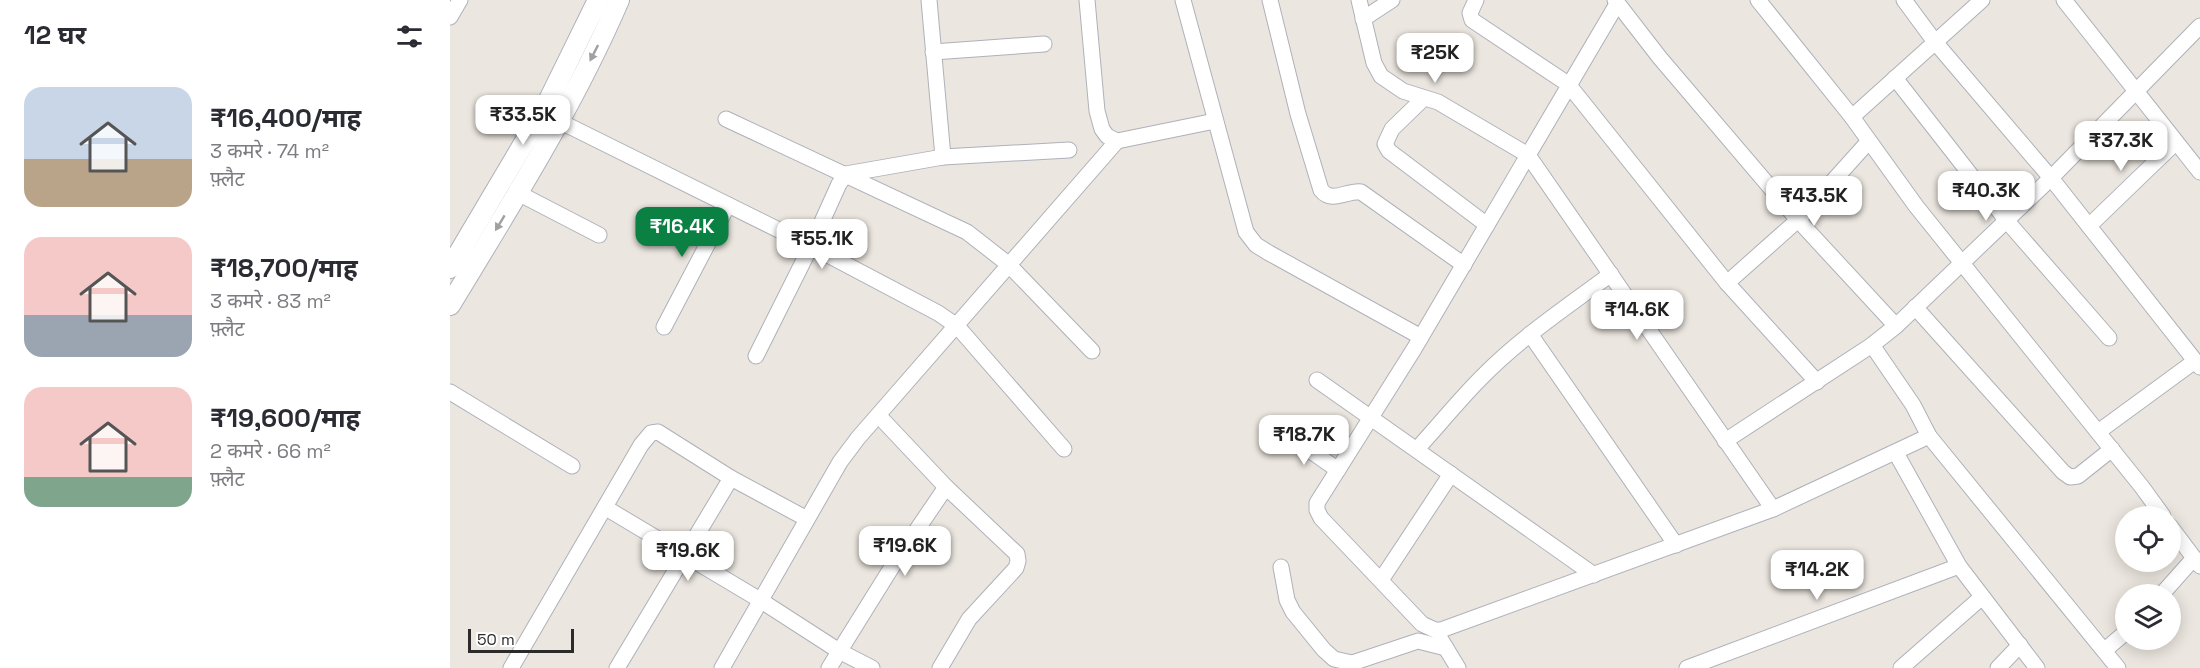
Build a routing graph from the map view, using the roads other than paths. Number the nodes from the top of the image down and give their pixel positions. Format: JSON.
{"nodes":[{"id":1,"x":460,"y":0,"type":"edge"},
{"id":2,"x":598,"y":0,"type":"edge"},
{"id":3,"x":619,"y":0,"type":"edge"},
{"id":4,"x":929,"y":0,"type":"edge"},
{"id":5,"x":1087,"y":0,"type":"edge"},
{"id":6,"x":1183,"y":0,"type":"edge"},
{"id":7,"x":1270,"y":0,"type":"edge"},
{"id":8,"x":1359,"y":0,"type":"edge"},
{"id":9,"x":1392,"y":0,"type":"edge"},
{"id":10,"x":1476,"y":0,"type":"edge"},
{"id":11,"x":1758,"y":0,"type":"edge"},
{"id":12,"x":1904,"y":0,"type":"edge"},
{"id":13,"x":1982,"y":0,"type":"edge"},
{"id":14,"x":2064,"y":0,"type":"edge"},
{"id":15,"x":1616,"y":2,"type":"edge"},
{"id":16,"x":450,"y":17,"type":"edge"},
{"id":17,"x":1363,"y":19,"type":"junction"},
{"id":18,"x":2200,"y":26,"type":"edge"},
{"id":19,"x":1935,"y":42,"type":"junction"},
{"id":20,"x":1044,"y":44,"type":"dead end"},
{"id":21,"x":933,"y":52,"type":"junction"},
{"id":22,"x":1895,"y":78,"type":"junction"},
{"id":23,"x":1568,"y":84,"type":"junction"},
{"id":24,"x":2137,"y":93,"type":"junction"},
{"id":25,"x":1424,"y":98,"type":"junction"},
{"id":26,"x":1852,"y":117,"type":"junction"},
{"id":27,"x":726,"y":119,"type":"dead end"},
{"id":28,"x":559,"y":121,"type":"junction"},
{"id":29,"x":1215,"y":121,"type":"junction"},
{"id":30,"x":1117,"y":141,"type":"junction"},
{"id":31,"x":1869,"y":141,"type":"junction"},
{"id":32,"x":2176,"y":142,"type":"junction"},
{"id":33,"x":1070,"y":150,"type":"dead end"},
{"id":34,"x":1528,"y":154,"type":"junction"},
{"id":35,"x":942,"y":157,"type":"junction"},
{"id":36,"x":2200,"y":172,"type":"edge"},
{"id":37,"x":846,"y":174,"type":"junction"},
{"id":38,"x":2051,"y":178,"type":"junction"},
{"id":39,"x":518,"y":193,"type":"junction"},
{"id":40,"x":728,"y":205,"type":"junction"},
{"id":41,"x":1798,"y":220,"type":"junction"},
{"id":42,"x":2006,"y":220,"type":"junction"},
{"id":43,"x":1487,"y":225,"type":"junction"},
{"id":44,"x":2089,"y":226,"type":"junction"},
{"id":45,"x":599,"y":235,"type":"dead end"},
{"id":46,"x":812,"y":246,"type":"junction"},
{"id":47,"x":1961,"y":262,"type":"junction"},
{"id":48,"x":1008,"y":264,"type":"junction"},
{"id":49,"x":1464,"y":265,"type":"junction"},
{"id":50,"x":450,"y":268,"type":"edge"},
{"id":51,"x":1611,"y":274,"type":"junction"},
{"id":52,"x":1727,"y":283,"type":"junction"},
{"id":53,"x":450,"y":304,"type":"edge"},
{"id":54,"x":1915,"y":307,"type":"junction"},
{"id":55,"x":957,"y":326,"type":"junction"},
{"id":56,"x":1896,"y":326,"type":"junction"},
{"id":57,"x":664,"y":327,"type":"dead end"},
{"id":58,"x":1530,"y":334,"type":"junction"},
{"id":59,"x":1421,"y":337,"type":"junction"},
{"id":60,"x":2109,"y":338,"type":"dead end"},
{"id":61,"x":1872,"y":345,"type":"junction"},
{"id":62,"x":1092,"y":351,"type":"dead end"},
{"id":63,"x":756,"y":356,"type":"dead end"},
{"id":64,"x":2198,"y":364,"type":"edge"},
{"id":65,"x":1317,"y":380,"type":"dead end"},
{"id":66,"x":1817,"y":382,"type":"junction"},
{"id":67,"x":450,"y":392,"type":"edge"},
{"id":68,"x":879,"y":416,"type":"junction"},
{"id":69,"x":1373,"y":417,"type":"junction"},
{"id":70,"x":2098,"y":432,"type":"junction"},
{"id":71,"x":1287,"y":435,"type":"dead end"},
{"id":72,"x":1929,"y":436,"type":"junction"},
{"id":73,"x":1725,"y":441,"type":"junction"},
{"id":74,"x":1064,"y":449,"type":"dead end"},
{"id":75,"x":1417,"y":449,"type":"junction"},
{"id":76,"x":2112,"y":449,"type":"junction"},
{"id":77,"x":1896,"y":453,"type":"junction"},
{"id":78,"x":572,"y":466,"type":"dead end"},
{"id":79,"x":1338,"y":470,"type":"junction"},
{"id":80,"x":1451,"y":474,"type":"junction"},
{"id":81,"x":730,"y":478,"type":"junction"},
{"id":82,"x":946,"y":487,"type":"junction"},
{"id":83,"x":2155,"y":506,"type":"edge"},
{"id":84,"x":606,"y":508,"type":"junction"},
{"id":85,"x":1773,"y":509,"type":"junction"},
{"id":86,"x":807,"y":519,"type":"junction"},
{"id":87,"x":2181,"y":541,"type":"edge"},
{"id":88,"x":1676,"y":545,"type":"junction"},
{"id":89,"x":684,"y":556,"type":"junction"},
{"id":90,"x":2197,"y":562,"type":"edge"},
{"id":91,"x":1959,"y":566,"type":"junction"},
{"id":92,"x":1281,"y":567,"type":"dead end"},
{"id":93,"x":1594,"y":575,"type":"junction"},
{"id":94,"x":1381,"y":580,"type":"junction"},
{"id":95,"x":2173,"y":584,"type":"edge"},
{"id":96,"x":1982,"y":597,"type":"junction"},
{"id":97,"x":760,"y":600,"type":"junction"},
{"id":98,"x":1435,"y":630,"type":"junction"},
{"id":99,"x":2115,"y":641,"type":"edge"},
{"id":100,"x":2020,"y":645,"type":"junction"},
{"id":101,"x":1446,"y":648,"type":"junction"},
{"id":102,"x":2105,"y":650,"type":"junction"},
{"id":103,"x":839,"y":651,"type":"junction"},
{"id":104,"x":512,"y":668,"type":"edge"},
{"id":105,"x":617,"y":668,"type":"edge"},
{"id":106,"x":722,"y":668,"type":"edge"},
{"id":107,"x":829,"y":668,"type":"edge"},
{"id":108,"x":872,"y":668,"type":"edge"},
{"id":109,"x":940,"y":668,"type":"edge"},
{"id":110,"x":1458,"y":668,"type":"edge"},
{"id":111,"x":1687,"y":668,"type":"edge"},
{"id":112,"x":1901,"y":668,"type":"edge"},
{"id":113,"x":1998,"y":668,"type":"edge"},
{"id":114,"x":2037,"y":668,"type":"edge"},
{"id":115,"x":2118,"y":668,"type":"edge"}],
"edges":[{"from":1,"to":16,"type":"street"},
{"from":2,"to":50,"type":"street"},
{"from":3,"to":28,"type":"street","one_way":true},
{"from":4,"to":21,"type":"street"},
{"from":5,"to":30,"type":"street"},
{"from":6,"to":29,"type":"street"},
{"from":7,"to":49,"type":"street"},
{"from":8,"to":17,"type":"street"},
{"from":9,"to":17,"type":"street"},
{"from":10,"to":23,"type":"street"},
{"from":11,"to":26,"type":"street"},
{"from":12,"to":19,"type":"street"},
{"from":13,"to":19,"type":"street"},
{"from":14,"to":24,"type":"street"},
{"from":15,"to":23,"type":"street"},
{"from":15,"to":41,"type":"street"},
{"from":17,"to":25,"type":"street"},
{"from":18,"to":24,"type":"street"},
{"from":19,"to":22,"type":"street"},
{"from":19,"to":38,"type":"street"},
{"from":20,"to":21,"type":"street"},
{"from":21,"to":35,"type":"street"},
{"from":22,"to":26,"type":"street"},
{"from":22,"to":42,"type":"street"},
{"from":23,"to":34,"type":"street"},
{"from":23,"to":52,"type":"street"},
{"from":24,"to":32,"type":"street"},
{"from":24,"to":38,"type":"street"},
{"from":25,"to":34,"type":"street"},
{"from":25,"to":43,"type":"street"},
{"from":26,"to":31,"type":"street"},
{"from":27,"to":37,"type":"street"},
{"from":28,"to":39,"type":"street"},
{"from":28,"to":40,"type":"street"},
{"from":29,"to":30,"type":"street"},
{"from":29,"to":59,"type":"street"},
{"from":30,"to":48,"type":"street"},
{"from":31,"to":41,"type":"street"},
{"from":31,"to":47,"type":"street"},
{"from":32,"to":36,"type":"street"},
{"from":32,"to":44,"type":"street"},
{"from":33,"to":35,"type":"street"},
{"from":34,"to":43,"type":"street"},
{"from":34,"to":51,"type":"street"},
{"from":35,"to":37,"type":"street"},
{"from":37,"to":46,"type":"street"},
{"from":37,"to":48,"type":"street"},
{"from":38,"to":42,"type":"street"},
{"from":38,"to":44,"type":"street"},
{"from":39,"to":45,"type":"street"},
{"from":39,"to":53,"type":"street","one_way":true},
{"from":40,"to":46,"type":"street"},
{"from":40,"to":57,"type":"street"},
{"from":41,"to":52,"type":"street"},
{"from":41,"to":56,"type":"street"},
{"from":42,"to":47,"type":"street"},
{"from":42,"to":60,"type":"street"},
{"from":43,"to":49,"type":"street"},
{"from":44,"to":64,"type":"street"},
{"from":46,"to":55,"type":"street"},
{"from":46,"to":63,"type":"street"},
{"from":47,"to":54,"type":"street"},
{"from":47,"to":70,"type":"street"},
{"from":48,"to":55,"type":"street"},
{"from":48,"to":62,"type":"street"},
{"from":49,"to":59,"type":"street"},
{"from":51,"to":58,"type":"street"},
{"from":51,"to":73,"type":"street"},
{"from":52,"to":66,"type":"street"},
{"from":54,"to":56,"type":"street"},
{"from":54,"to":76,"type":"street"},
{"from":55,"to":68,"type":"street"},
{"from":55,"to":74,"type":"street"},
{"from":56,"to":61,"type":"street"},
{"from":58,"to":75,"type":"street"},
{"from":58,"to":88,"type":"street"},
{"from":59,"to":69,"type":"street"},
{"from":61,"to":66,"type":"street"},
{"from":61,"to":72,"type":"street"},
{"from":64,"to":70,"type":"street"},
{"from":65,"to":69,"type":"street"},
{"from":66,"to":73,"type":"street"},
{"from":67,"to":78,"type":"street"},
{"from":68,"to":82,"type":"street"},
{"from":68,"to":86,"type":"street"},
{"from":69,"to":75,"type":"street"},
{"from":69,"to":79,"type":"street"},
{"from":70,"to":76,"type":"street"},
{"from":71,"to":79,"type":"street"},
{"from":72,"to":77,"type":"street"},
{"from":72,"to":102,"type":"street"},
{"from":73,"to":85,"type":"street"},
{"from":75,"to":80,"type":"street"},
{"from":76,"to":83,"type":"street"},
{"from":77,"to":85,"type":"street"},
{"from":77,"to":91,"type":"street"},
{"from":79,"to":94,"type":"street"},
{"from":80,"to":93,"type":"street"},
{"from":80,"to":94,"type":"street"},
{"from":81,"to":84,"type":"street"},
{"from":81,"to":86,"type":"street"},
{"from":81,"to":89,"type":"street"},
{"from":82,"to":103,"type":"street"},
{"from":82,"to":109,"type":"street"},
{"from":84,"to":89,"type":"street"},
{"from":84,"to":104,"type":"street"},
{"from":85,"to":88,"type":"street"},
{"from":86,"to":97,"type":"street"},
{"from":87,"to":90,"type":"street"},
{"from":88,"to":93,"type":"street"},
{"from":89,"to":97,"type":"street"},
{"from":89,"to":105,"type":"street"},
{"from":90,"to":95,"type":"street"},
{"from":91,"to":96,"type":"street"},
{"from":91,"to":111,"type":"street"},
{"from":92,"to":101,"type":"street"},
{"from":93,"to":98,"type":"street"},
{"from":94,"to":98,"type":"street"},
{"from":96,"to":100,"type":"street"},
{"from":96,"to":112,"type":"street"},
{"from":97,"to":103,"type":"street"},
{"from":97,"to":106,"type":"street"},
{"from":98,"to":101,"type":"street"},
{"from":99,"to":102,"type":"street"},
{"from":100,"to":113,"type":"street"},
{"from":100,"to":114,"type":"street"},
{"from":101,"to":110,"type":"street"},
{"from":102,"to":115,"type":"street"},
{"from":103,"to":107,"type":"street"},
{"from":103,"to":108,"type":"street"}]}
